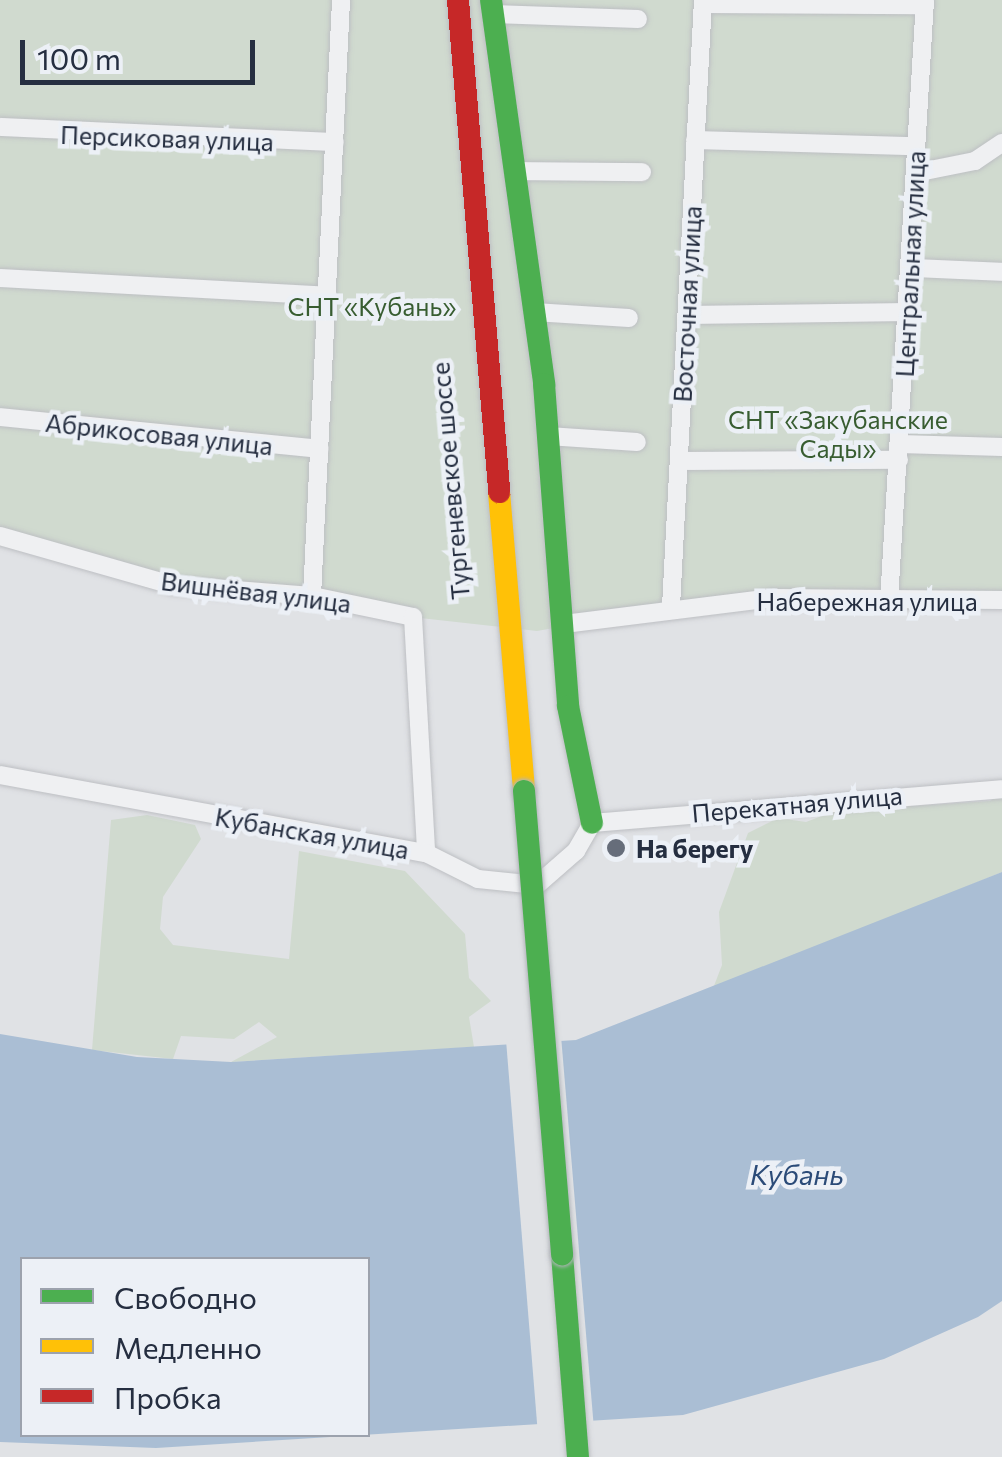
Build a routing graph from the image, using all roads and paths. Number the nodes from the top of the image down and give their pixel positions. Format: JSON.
{"nodes":[{"id":1,"x":341,"y":0,"type":"edge"},
{"id":2,"x":437,"y":0,"type":"edge"},
{"id":3,"x":458,"y":0,"type":"edge"},
{"id":4,"x":703,"y":2,"type":"edge"},
{"id":5,"x":924,"y":2,"type":"edge"},
{"id":6,"x":492,"y":7,"type":"edge"},
{"id":7,"x":638,"y":19,"type":"dead end"},
{"id":8,"x":0,"y":128,"type":"edge"},
{"id":9,"x":695,"y":140,"type":"junction"},
{"id":10,"x":335,"y":142,"type":"junction"},
{"id":11,"x":1002,"y":143,"type":"edge"},
{"id":12,"x":915,"y":146,"type":"junction"},
{"id":13,"x":514,"y":171,"type":"junction"},
{"id":14,"x":642,"y":172,"type":"dead end"},
{"id":15,"x":915,"y":173,"type":"junction"},
{"id":16,"x":912,"y":268,"type":"junction"},
{"id":17,"x":1002,"y":272,"type":"edge"},
{"id":18,"x":0,"y":278,"type":"edge"},
{"id":19,"x":328,"y":296,"type":"junction"},
{"id":20,"x":534,"y":312,"type":"junction"},
{"id":21,"x":909,"y":312,"type":"junction"},
{"id":22,"x":686,"y":314,"type":"junction"},
{"id":23,"x":629,"y":318,"type":"dead end"},
{"id":24,"x":0,"y":417,"type":"edge"},
{"id":25,"x":548,"y":436,"type":"junction"},
{"id":26,"x":637,"y":442,"type":"dead end"},
{"id":27,"x":1002,"y":447,"type":"edge"},
{"id":28,"x":319,"y":449,"type":"junction"},
{"id":29,"x":900,"y":452,"type":"junction"},
{"id":30,"x":679,"y":460,"type":"junction"},
{"id":31,"x":0,"y":536,"type":"edge"},
{"id":32,"x":889,"y":594,"type":"junction"},
{"id":33,"x":312,"y":596,"type":"junction"},
{"id":34,"x":1002,"y":600,"type":"edge"},
{"id":35,"x":671,"y":607,"type":"junction"},
{"id":36,"x":564,"y":624,"type":"junction"},
{"id":37,"x":0,"y":774,"type":"edge"},
{"id":38,"x":523,"y":782,"type":"junction"},
{"id":39,"x":1002,"y":789,"type":"edge"},
{"id":40,"x":592,"y":824,"type":"junction"},
{"id":41,"x":426,"y":853,"type":"junction"},
{"id":42,"x":578,"y":1457,"type":"edge"}],
"edges":[{"from":1,"to":10,"type":"street"},
{"from":2,"to":38,"type":"main road","name":"Тургеневское шоссе"},
{"from":3,"to":38,"type":"main road","name":"Тургеневское шоссе"},
{"from":4,"to":5,"type":"street"},
{"from":4,"to":9,"type":"street","name":"Восточная улица"},
{"from":5,"to":12,"type":"street","name":"Центральная улица"},
{"from":6,"to":7,"type":"street"},
{"from":6,"to":13,"type":"main road"},
{"from":8,"to":10,"type":"street","name":"Персиковая улица"},
{"from":9,"to":12,"type":"street"},
{"from":9,"to":22,"type":"street","name":"Восточная улица"},
{"from":10,"to":19,"type":"street"},
{"from":11,"to":15,"type":"street"},
{"from":12,"to":15,"type":"street","name":"Центральная улица"},
{"from":13,"to":14,"type":"street"},
{"from":13,"to":20,"type":"main road"},
{"from":15,"to":16,"type":"street","name":"Центральная улица"},
{"from":16,"to":17,"type":"street"},
{"from":16,"to":21,"type":"street","name":"Центральная улица"},
{"from":18,"to":19,"type":"street"},
{"from":19,"to":28,"type":"street"},
{"from":20,"to":23,"type":"street"},
{"from":20,"to":25,"type":"main road"},
{"from":21,"to":22,"type":"street"},
{"from":21,"to":29,"type":"street","name":"Центральная улица"},
{"from":22,"to":30,"type":"street","name":"Восточная улица"},
{"from":24,"to":28,"type":"street","name":"Абрикосовая улица"},
{"from":25,"to":26,"type":"street"},
{"from":25,"to":36,"type":"main road"},
{"from":27,"to":29,"type":"street"},
{"from":28,"to":33,"type":"street"},
{"from":29,"to":30,"type":"street"},
{"from":29,"to":32,"type":"street","name":"Центральная улица"},
{"from":30,"to":35,"type":"street","name":"Восточная улица"},
{"from":31,"to":33,"type":"street","name":"Вишнёвая улица"},
{"from":32,"to":34,"type":"street","name":"Набережная улица"},
{"from":32,"to":35,"type":"street","name":"Набережная улица"},
{"from":33,"to":41,"type":"street","name":"Вишнёвая улица"},
{"from":35,"to":36,"type":"street"},
{"from":36,"to":40,"type":"main road"},
{"from":37,"to":41,"type":"street","name":"Кубанская улица"},
{"from":38,"to":42,"type":"main road","name":"Тургеневское шоссе","bridge":true},
{"from":39,"to":40,"type":"street","name":"Перекатная улица"},
{"from":40,"to":41,"type":"street","name":"Кубанская улица"}]}
